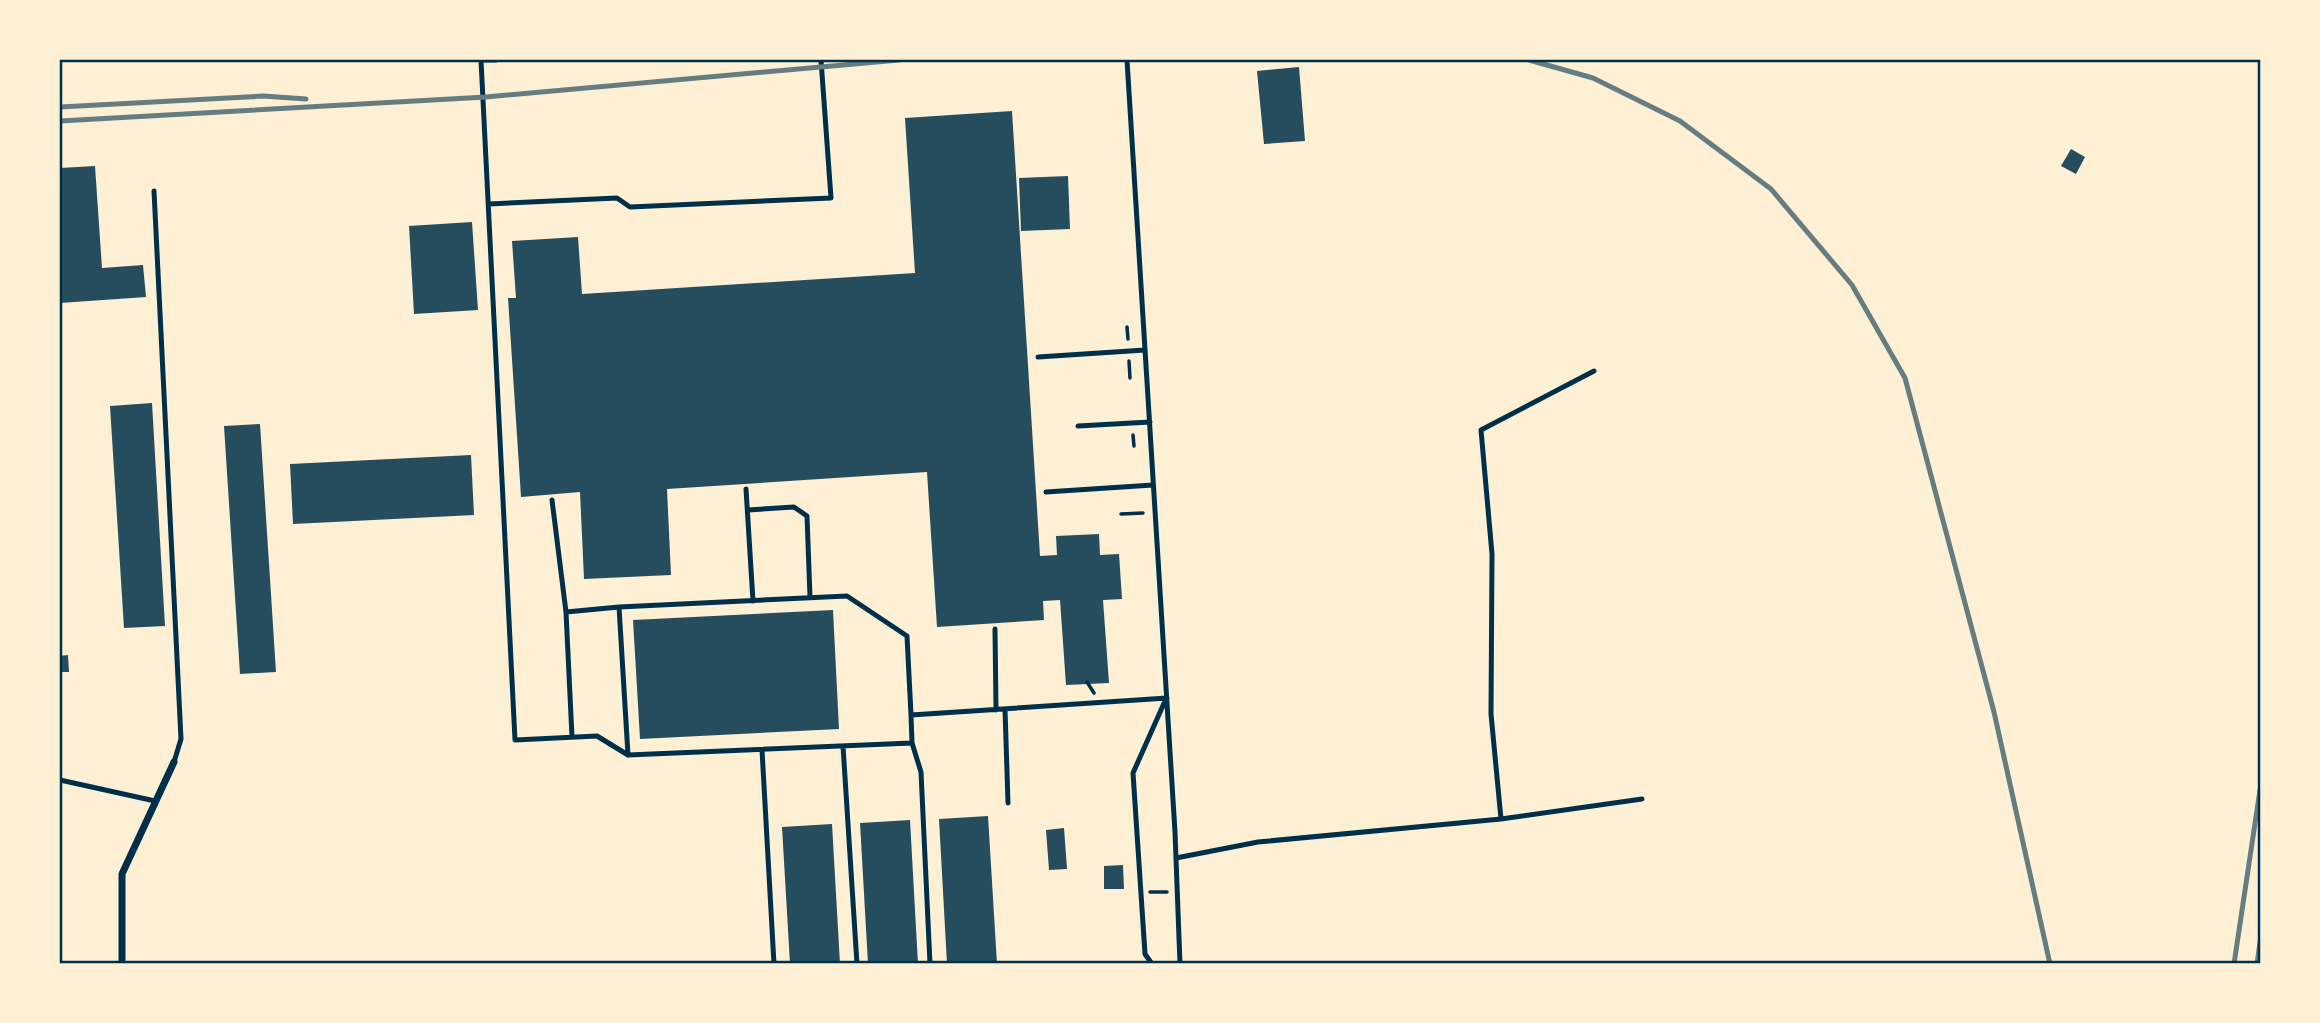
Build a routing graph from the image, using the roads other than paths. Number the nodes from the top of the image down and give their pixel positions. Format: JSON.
{"nodes":[{"id":1,"x":481,"y":60,"type":"edge"},
{"id":2,"x":496,"y":60,"type":"edge"},
{"id":3,"x":821,"y":60,"type":"edge"},
{"id":4,"x":1127,"y":60,"type":"edge"},
{"id":5,"x":155,"y":191,"type":"dead end"},
{"id":6,"x":489,"y":204,"type":"junction"},
{"id":7,"x":1145,"y":350,"type":"junction"},
{"id":8,"x":1038,"y":357,"type":"dead end"},
{"id":9,"x":1594,"y":371,"type":"dead end"},
{"id":10,"x":1150,"y":422,"type":"junction"},
{"id":11,"x":1078,"y":426,"type":"dead end"},
{"id":12,"x":1153,"y":485,"type":"junction"},
{"id":13,"x":746,"y":489,"type":"dead end"},
{"id":14,"x":1046,"y":492,"type":"dead end"},
{"id":15,"x":552,"y":500,"type":"dead end"},
{"id":16,"x":748,"y":510,"type":"junction"},
{"id":17,"x":810,"y":597,"type":"junction"},
{"id":18,"x":753,"y":601,"type":"junction"},
{"id":19,"x":619,"y":607,"type":"junction"},
{"id":20,"x":566,"y":612,"type":"junction"},
{"id":21,"x":995,"y":629,"type":"dead end"},
{"id":22,"x":1167,"y":698,"type":"junction"},
{"id":23,"x":1005,"y":709,"type":"junction"},
{"id":24,"x":996,"y":710,"type":"junction"},
{"id":25,"x":911,"y":715,"type":"junction"},
{"id":26,"x":572,"y":737,"type":"junction"},
{"id":27,"x":912,"y":743,"type":"junction"},
{"id":28,"x":843,"y":746,"type":"junction"},
{"id":29,"x":762,"y":750,"type":"junction"},
{"id":30,"x":628,"y":755,"type":"junction"},
{"id":31,"x":174,"y":762,"type":"joint"},
{"id":32,"x":60,"y":780,"type":"edge"},
{"id":33,"x":1642,"y":799,"type":"dead end"},
{"id":34,"x":155,"y":801,"type":"junction"},
{"id":35,"x":1008,"y":803,"type":"dead end"},
{"id":36,"x":1501,"y":819,"type":"junction"},
{"id":37,"x":1176,"y":858,"type":"junction"},
{"id":38,"x":122,"y":964,"type":"edge"},
{"id":39,"x":774,"y":964,"type":"edge"},
{"id":40,"x":857,"y":964,"type":"edge"},
{"id":41,"x":930,"y":964,"type":"edge"},
{"id":42,"x":1153,"y":964,"type":"edge"},
{"id":43,"x":1180,"y":964,"type":"edge"}],
"edges":[{"from":1,"to":2,"type":"lane"},
{"from":1,"to":6,"type":"lane"},
{"from":3,"to":6,"type":"lane"},
{"from":4,"to":7,"type":"lane"},
{"from":5,"to":31,"type":"lane"},
{"from":6,"to":26,"type":"lane"},
{"from":7,"to":8,"type":"lane"},
{"from":7,"to":10,"type":"lane"},
{"from":9,"to":36,"type":"lane"},
{"from":10,"to":11,"type":"lane"},
{"from":10,"to":12,"type":"lane"},
{"from":12,"to":14,"type":"lane"},
{"from":12,"to":22,"type":"lane"},
{"from":13,"to":16,"type":"lane"},
{"from":15,"to":20,"type":"lane"},
{"from":16,"to":17,"type":"lane"},
{"from":16,"to":18,"type":"lane"},
{"from":17,"to":18,"type":"lane"},
{"from":17,"to":25,"type":"lane"},
{"from":18,"to":19,"type":"lane"},
{"from":19,"to":20,"type":"lane"},
{"from":19,"to":30,"type":"lane"},
{"from":20,"to":26,"type":"lane"},
{"from":21,"to":24,"type":"lane"},
{"from":22,"to":23,"type":"lane"},
{"from":22,"to":37,"type":"lane"},
{"from":22,"to":42,"type":"lane"},
{"from":23,"to":24,"type":"lane"},
{"from":23,"to":35,"type":"lane"},
{"from":24,"to":25,"type":"lane"},
{"from":25,"to":27,"type":"lane"},
{"from":26,"to":30,"type":"lane"},
{"from":27,"to":28,"type":"lane"},
{"from":27,"to":41,"type":"lane"},
{"from":28,"to":29,"type":"lane"},
{"from":28,"to":40,"type":"lane"},
{"from":29,"to":30,"type":"lane"},
{"from":29,"to":39,"type":"lane"},
{"from":31,"to":34,"type":"street"},
{"from":32,"to":34,"type":"lane"},
{"from":33,"to":36,"type":"lane"},
{"from":34,"to":38,"type":"street"},
{"from":36,"to":37,"type":"lane"},
{"from":37,"to":43,"type":"lane"}]}
